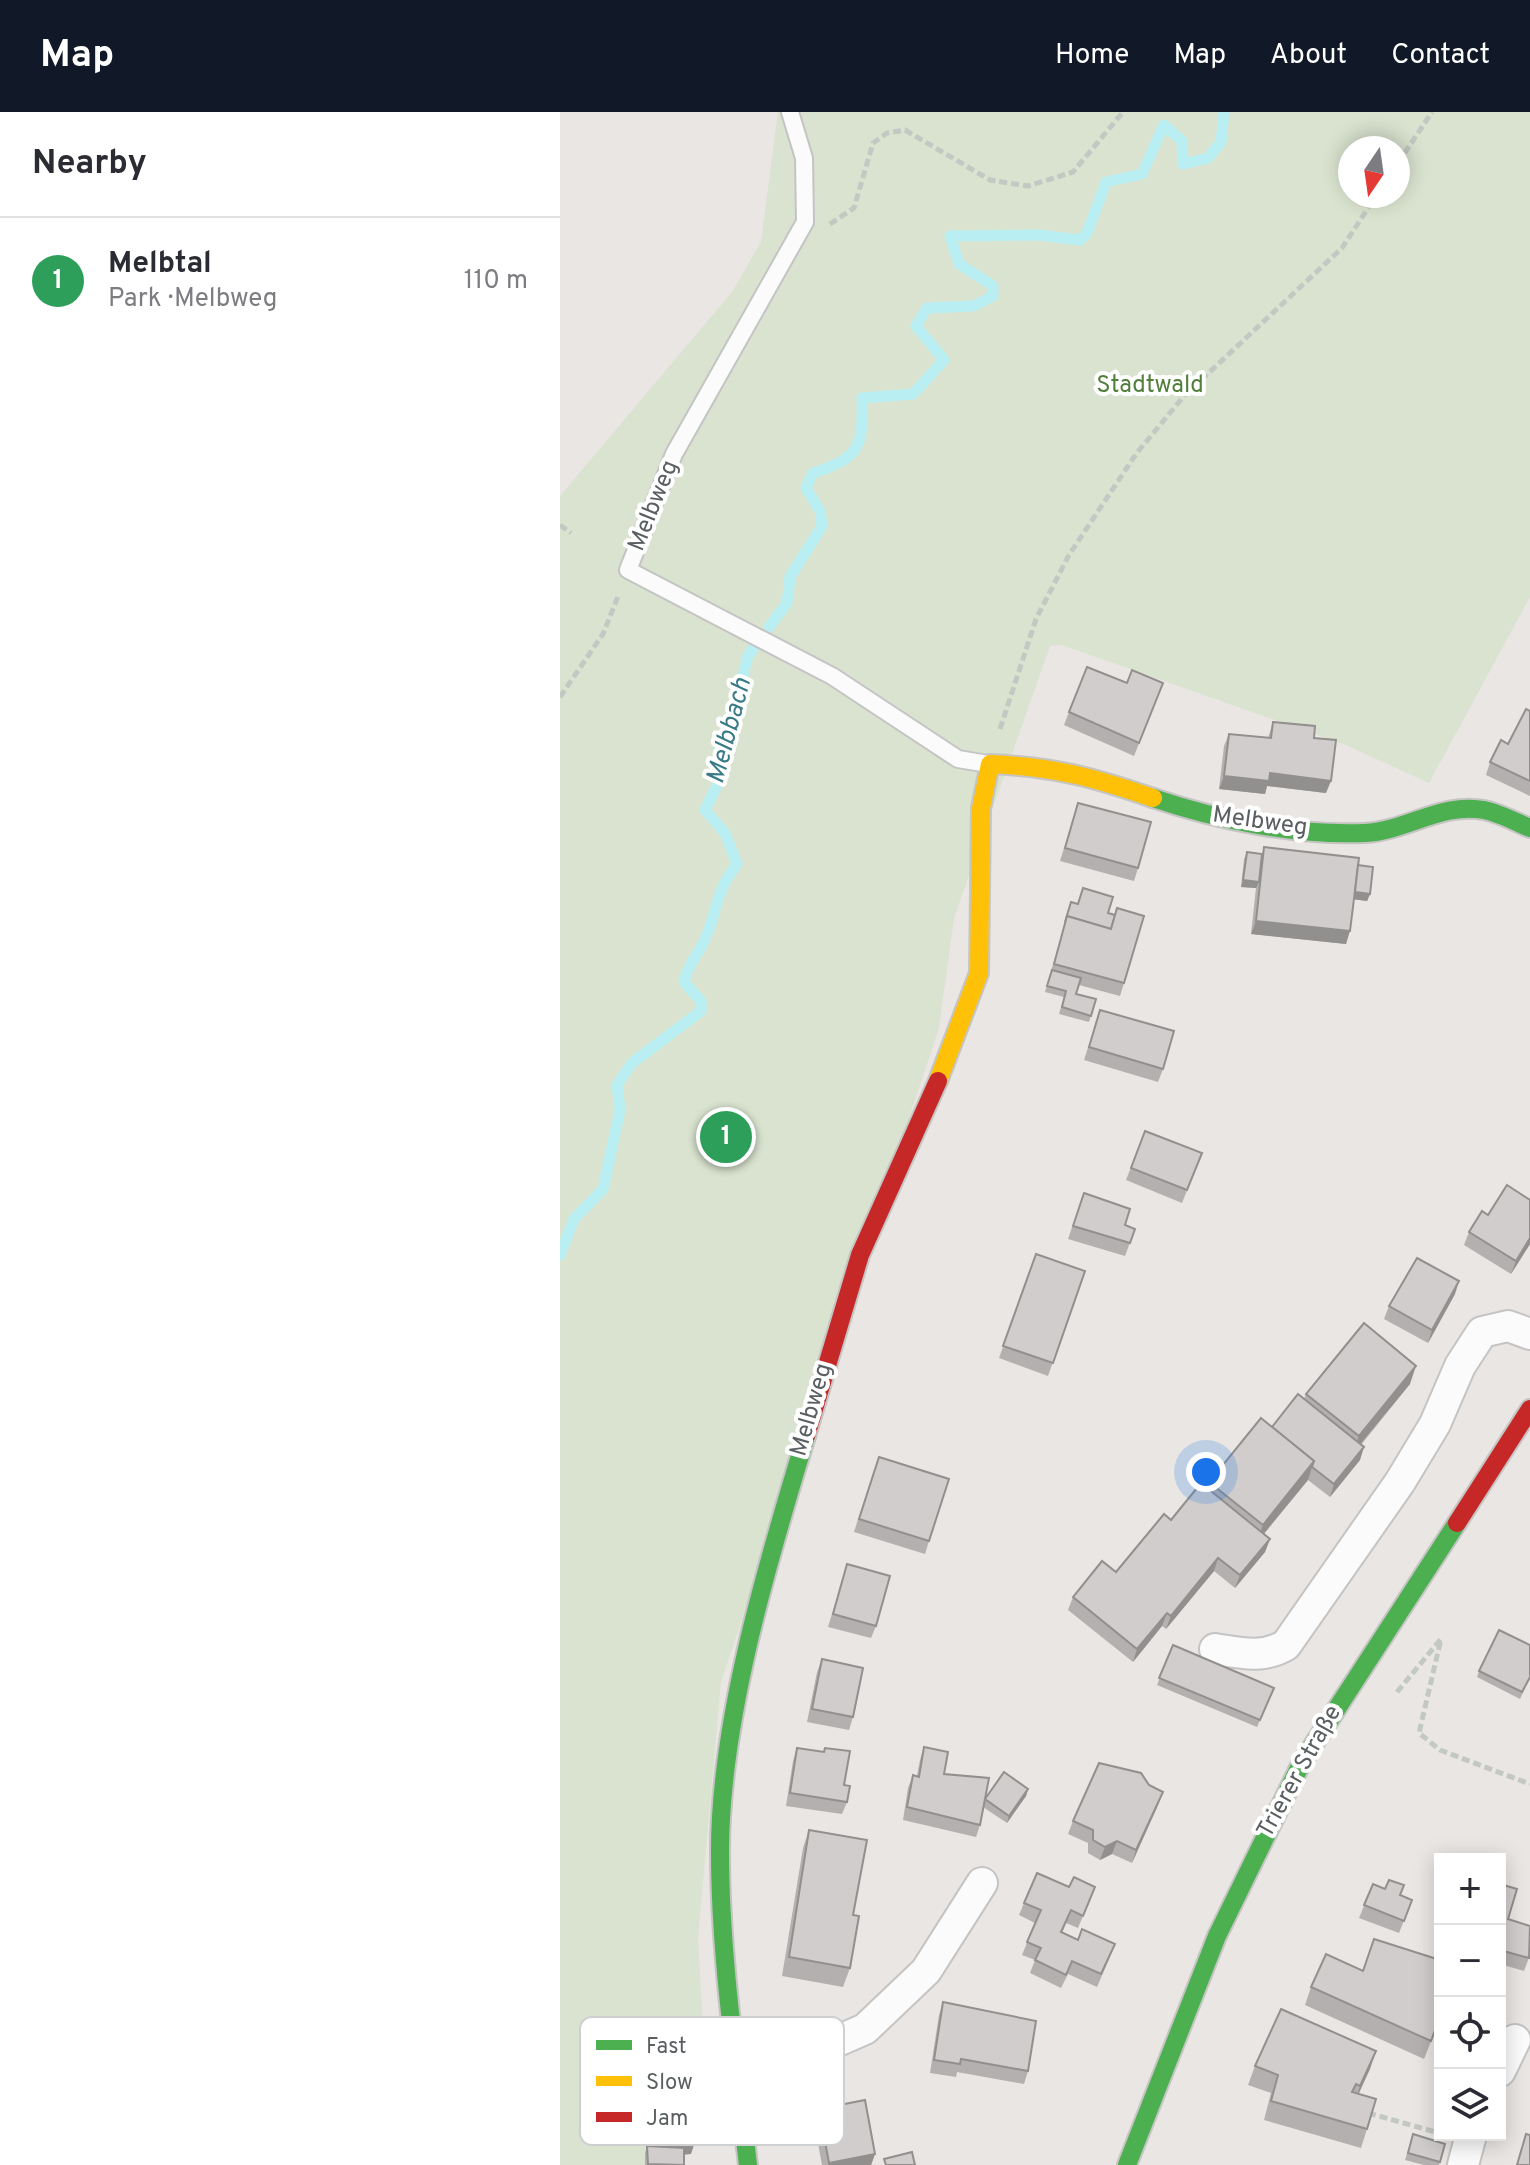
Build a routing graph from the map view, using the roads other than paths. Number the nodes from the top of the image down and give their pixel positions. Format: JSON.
{"nodes":[{"id":1,"x":790,"y":112,"type":"edge"},
{"id":2,"x":990,"y":764,"type":"junction"},
{"id":3,"x":1530,"y":828,"type":"edge"},
{"id":4,"x":1530,"y":1334,"type":"edge"},
{"id":5,"x":1530,"y":1409,"type":"edge"},
{"id":6,"x":1215,"y":1649,"type":"dead end"},
{"id":7,"x":982,"y":1883,"type":"dead end"},
{"id":8,"x":731,"y":2017,"type":"edge"},
{"id":9,"x":844,"y":2038,"type":"edge"},
{"id":10,"x":1515,"y":2040,"type":"dead end"},
{"id":11,"x":1501,"y":2069,"type":"edge"},
{"id":12,"x":1469,"y":2141,"type":"edge"},
{"id":13,"x":746,"y":2145,"type":"edge"},
{"id":14,"x":748,"y":2165,"type":"edge"},
{"id":15,"x":1127,"y":2165,"type":"edge"},
{"id":16,"x":1463,"y":2165,"type":"edge"}],
"edges":[{"from":1,"to":2,"type":"lane","name":"Melbweg"},
{"from":2,"to":3,"type":"street","name":"Melbweg"},
{"from":2,"to":8,"type":"street","name":"Melbweg"},
{"from":4,"to":6,"type":"street"},
{"from":5,"to":15,"type":"street","name":"Trierer Straße"},
{"from":7,"to":9,"type":"street"},
{"from":10,"to":11,"type":"street"},
{"from":12,"to":16,"type":"street"},
{"from":13,"to":14,"type":"street","name":"Melbweg"}]}
